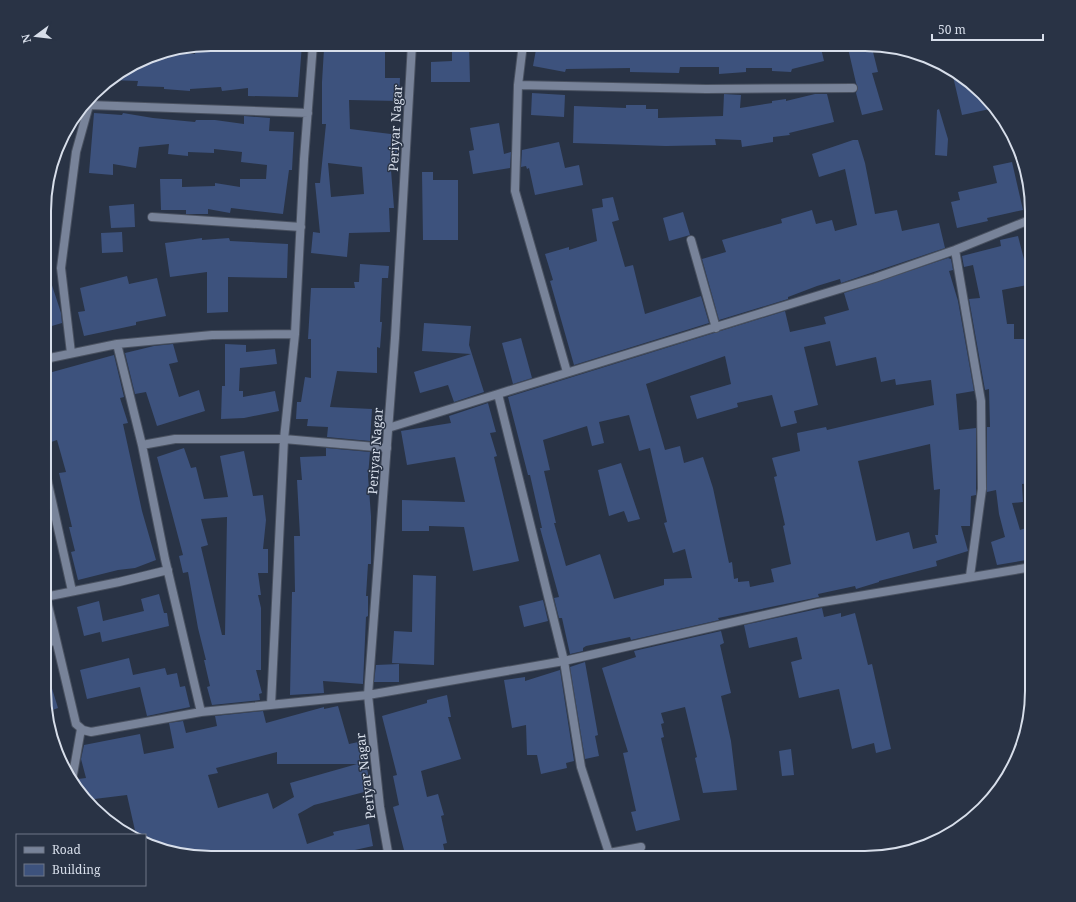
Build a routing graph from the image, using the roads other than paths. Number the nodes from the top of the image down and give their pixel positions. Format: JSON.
{"nodes":[{"id":1,"x":312,"y":51,"type":"edge"},
{"id":2,"x":412,"y":51,"type":"edge"},
{"id":3,"x":521,"y":51,"type":"edge"},
{"id":4,"x":518,"y":85,"type":"junction"},
{"id":5,"x":853,"y":88,"type":"dead end"},
{"id":6,"x":95,"y":101,"type":"edge"},
{"id":7,"x":88,"y":110,"type":"edge"},
{"id":8,"x":308,"y":113,"type":"junction"},
{"id":9,"x":152,"y":217,"type":"dead end"},
{"id":10,"x":1025,"y":222,"type":"edge"},
{"id":11,"x":301,"y":227,"type":"junction"},
{"id":12,"x":691,"y":240,"type":"dead end"},
{"id":13,"x":955,"y":250,"type":"junction"},
{"id":14,"x":716,"y":328,"type":"junction"},
{"id":15,"x":295,"y":334,"type":"junction"},
{"id":16,"x":117,"y":344,"type":"junction"},
{"id":17,"x":72,"y":352,"type":"junction"},
{"id":18,"x":51,"y":357,"type":"edge"},
{"id":19,"x":567,"y":372,"type":"junction"},
{"id":20,"x":498,"y":394,"type":"junction"},
{"id":21,"x":388,"y":428,"type":"junction"},
{"id":22,"x":284,"y":438,"type":"junction"},
{"id":23,"x":142,"y":445,"type":"junction"},
{"id":24,"x":387,"y":448,"type":"junction"},
{"id":25,"x":51,"y":497,"type":"edge"},
{"id":26,"x":1025,"y":568,"type":"edge"},
{"id":27,"x":168,"y":570,"type":"junction"},
{"id":28,"x":970,"y":576,"type":"junction"},
{"id":29,"x":72,"y":591,"type":"junction"},
{"id":30,"x":51,"y":596,"type":"edge"},
{"id":31,"x":51,"y":620,"type":"edge"},
{"id":32,"x":56,"y":640,"type":"junction"},
{"id":33,"x":51,"y":641,"type":"edge"},
{"id":34,"x":564,"y":661,"type":"junction"},
{"id":35,"x":368,"y":695,"type":"junction"},
{"id":36,"x":271,"y":705,"type":"junction"},
{"id":37,"x":201,"y":712,"type":"junction"},
{"id":38,"x":81,"y":729,"type":"junction"},
{"id":39,"x":73,"y":773,"type":"edge"},
{"id":40,"x":641,"y":847,"type":"dead end"},
{"id":41,"x":388,"y":851,"type":"edge"},
{"id":42,"x":608,"y":851,"type":"edge"},
{"id":43,"x":620,"y":851,"type":"edge"}],
"edges":[{"from":1,"to":8,"type":"street"},
{"from":2,"to":21,"type":"street","name":"Periyar Nagar"},
{"from":3,"to":4,"type":"street"},
{"from":4,"to":5,"type":"street"},
{"from":4,"to":19,"type":"street"},
{"from":6,"to":8,"type":"street"},
{"from":7,"to":17,"type":"street"},
{"from":8,"to":11,"type":"street"},
{"from":9,"to":11,"type":"street"},
{"from":10,"to":13,"type":"street"},
{"from":11,"to":15,"type":"street"},
{"from":12,"to":14,"type":"street"},
{"from":13,"to":14,"type":"street"},
{"from":13,"to":28,"type":"street"},
{"from":14,"to":19,"type":"street"},
{"from":15,"to":16,"type":"street"},
{"from":15,"to":22,"type":"street"},
{"from":16,"to":17,"type":"street"},
{"from":16,"to":23,"type":"street"},
{"from":17,"to":18,"type":"street"},
{"from":19,"to":20,"type":"street"},
{"from":20,"to":21,"type":"street"},
{"from":20,"to":34,"type":"street"},
{"from":21,"to":24,"type":"street","name":"Periyar Nagar"},
{"from":22,"to":23,"type":"street"},
{"from":22,"to":24,"type":"street"},
{"from":22,"to":36,"type":"street"},
{"from":23,"to":27,"type":"street"},
{"from":24,"to":35,"type":"street","name":"Periyar Nagar"},
{"from":25,"to":29,"type":"street"},
{"from":26,"to":28,"type":"street"},
{"from":27,"to":29,"type":"street"},
{"from":27,"to":37,"type":"street"},
{"from":28,"to":34,"type":"street"},
{"from":29,"to":30,"type":"street"},
{"from":31,"to":32,"type":"street"},
{"from":32,"to":33,"type":"street"},
{"from":32,"to":38,"type":"street"},
{"from":34,"to":35,"type":"street"},
{"from":34,"to":42,"type":"street"},
{"from":35,"to":36,"type":"street"},
{"from":35,"to":41,"type":"street","name":"Periyar Nagar"},
{"from":36,"to":37,"type":"street"},
{"from":37,"to":38,"type":"street"},
{"from":38,"to":39,"type":"street"},
{"from":40,"to":43,"type":"street"}]}
